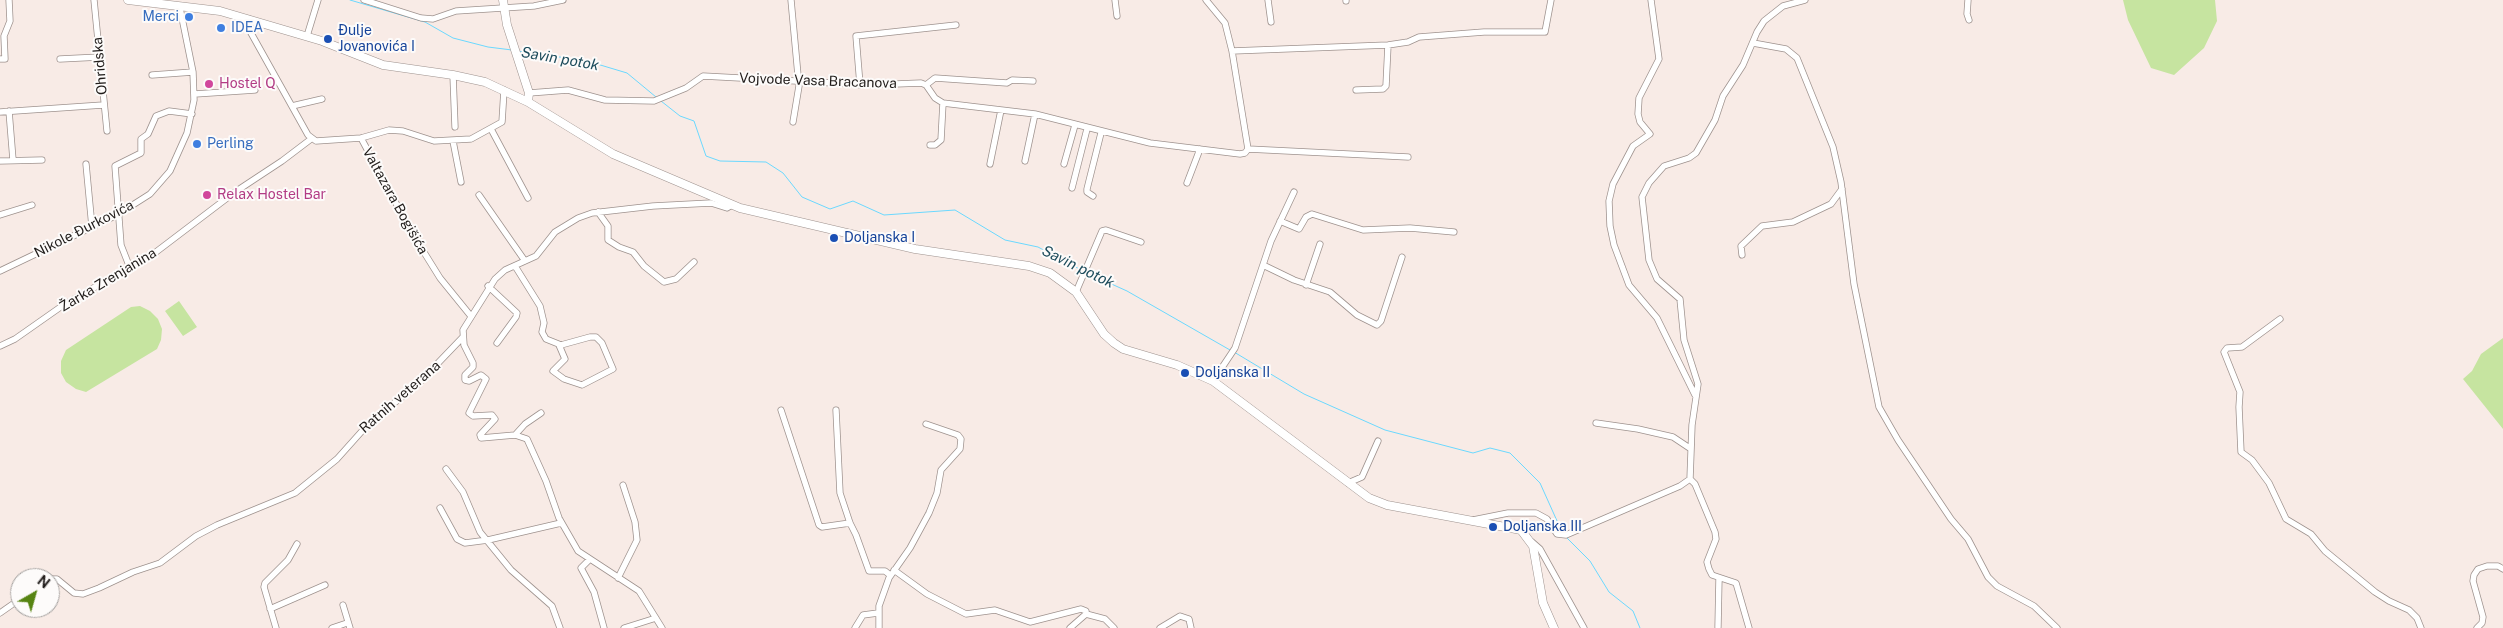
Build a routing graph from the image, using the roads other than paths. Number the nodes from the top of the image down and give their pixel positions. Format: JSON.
{"nodes":[{"id":1,"x":9,"y":0,"type":"edge"},
{"id":2,"x":94,"y":0,"type":"edge"},
{"id":3,"x":128,"y":0,"type":"edge"},
{"id":4,"x":318,"y":0,"type":"edge"},
{"id":5,"x":364,"y":0,"type":"edge"},
{"id":6,"x":503,"y":0,"type":"edge"},
{"id":7,"x":562,"y":0,"type":"edge"},
{"id":8,"x":791,"y":0,"type":"edge"},
{"id":9,"x":1115,"y":0,"type":"edge"},
{"id":10,"x":1206,"y":0,"type":"edge"},
{"id":11,"x":1268,"y":0,"type":"edge"},
{"id":12,"x":1551,"y":0,"type":"edge"},
{"id":13,"x":1651,"y":0,"type":"edge"},
{"id":14,"x":1805,"y":0,"type":"edge"},
{"id":15,"x":1968,"y":0,"type":"edge"},
{"id":16,"x":1782,"y":3,"type":"edge"},
{"id":17,"x":180,"y":8,"type":"junction"},
{"id":18,"x":504,"y":9,"type":"junction"},
{"id":19,"x":1116,"y":16,"type":"dead end"},
{"id":20,"x":249,"y":19,"type":"junction"},
{"id":21,"x":1969,"y":20,"type":"dead end"},
{"id":22,"x":1271,"y":22,"type":"dead end"},
{"id":23,"x":956,"y":26,"type":"dead end"},
{"id":24,"x":307,"y":36,"type":"junction"},
{"id":25,"x":1753,"y":44,"type":"junction"},
{"id":26,"x":1388,"y":45,"type":"junction"},
{"id":27,"x":1232,"y":51,"type":"junction"},
{"id":28,"x":100,"y":57,"type":"junction"},
{"id":29,"x":60,"y":58,"type":"dead end"},
{"id":30,"x":0,"y":59,"type":"edge"},
{"id":31,"x":192,"y":72,"type":"junction"},
{"id":32,"x":152,"y":75,"type":"dead end"},
{"id":33,"x":453,"y":75,"type":"junction"},
{"id":34,"x":1033,"y":81,"type":"dead end"},
{"id":35,"x":799,"y":82,"type":"junction"},
{"id":36,"x":926,"y":84,"type":"junction"},
{"id":37,"x":860,"y":85,"type":"junction"},
{"id":38,"x":255,"y":90,"type":"dead end"},
{"id":39,"x":504,"y":90,"type":"junction"},
{"id":40,"x":1356,"y":90,"type":"dead end"},
{"id":41,"x":529,"y":93,"type":"junction"},
{"id":42,"x":195,"y":94,"type":"junction"},
{"id":43,"x":322,"y":98,"type":"dead end"},
{"id":44,"x":528,"y":102,"type":"junction"},
{"id":45,"x":942,"y":103,"type":"junction"},
{"id":46,"x":104,"y":105,"type":"junction"},
{"id":47,"x":292,"y":106,"type":"junction"},
{"id":48,"x":1001,"y":110,"type":"junction"},
{"id":49,"x":9,"y":111,"type":"junction"},
{"id":50,"x":0,"y":112,"type":"edge"},
{"id":51,"x":192,"y":114,"type":"junction"},
{"id":52,"x":1035,"y":114,"type":"junction"},
{"id":53,"x":793,"y":122,"type":"dead end"},
{"id":54,"x":1075,"y":125,"type":"junction"},
{"id":55,"x":454,"y":127,"type":"dead end"},
{"id":56,"x":490,"y":129,"type":"junction"},
{"id":57,"x":1087,"y":129,"type":"junction"},
{"id":58,"x":107,"y":131,"type":"dead end"},
{"id":59,"x":1101,"y":133,"type":"junction"},
{"id":60,"x":361,"y":138,"type":"junction"},
{"id":61,"x":311,"y":139,"type":"junction"},
{"id":62,"x":453,"y":141,"type":"junction"},
{"id":63,"x":930,"y":145,"type":"dead end"},
{"id":64,"x":1200,"y":149,"type":"junction"},
{"id":65,"x":1248,"y":149,"type":"junction"},
{"id":66,"x":1408,"y":157,"type":"dead end"},
{"id":67,"x":13,"y":160,"type":"junction"},
{"id":68,"x":42,"y":160,"type":"dead end"},
{"id":69,"x":0,"y":161,"type":"edge"},
{"id":70,"x":1025,"y":161,"type":"dead end"},
{"id":71,"x":86,"y":164,"type":"dead end"},
{"id":72,"x":990,"y":164,"type":"dead end"},
{"id":73,"x":1064,"y":164,"type":"dead end"},
{"id":74,"x":461,"y":182,"type":"dead end"},
{"id":75,"x":1187,"y":183,"type":"dead end"},
{"id":76,"x":1072,"y":188,"type":"dead end"},
{"id":77,"x":1842,"y":189,"type":"junction"},
{"id":78,"x":1294,"y":192,"type":"dead end"},
{"id":79,"x":479,"y":195,"type":"dead end"},
{"id":80,"x":1093,"y":196,"type":"dead end"},
{"id":81,"x":528,"y":198,"type":"dead end"},
{"id":82,"x":732,"y":204,"type":"junction"},
{"id":83,"x":32,"y":205,"type":"dead end"},
{"id":84,"x":598,"y":212,"type":"junction"},
{"id":85,"x":0,"y":215,"type":"edge"},
{"id":86,"x":118,"y":216,"type":"junction"},
{"id":87,"x":1280,"y":220,"type":"junction"},
{"id":88,"x":92,"y":227,"type":"junction"},
{"id":89,"x":1454,"y":232,"type":"dead end"},
{"id":90,"x":1141,"y":242,"type":"dead end"},
{"id":91,"x":1320,"y":244,"type":"dead end"},
{"id":92,"x":1742,"y":255,"type":"dead end"},
{"id":93,"x":1402,"y":256,"type":"dead end"},
{"id":94,"x":526,"y":261,"type":"junction"},
{"id":95,"x":694,"y":262,"type":"dead end"},
{"id":96,"x":1263,"y":265,"type":"junction"},
{"id":97,"x":514,"y":266,"type":"junction"},
{"id":98,"x":130,"y":268,"type":"junction"},
{"id":99,"x":0,"y":272,"type":"edge"},
{"id":100,"x":1306,"y":285,"type":"junction"},
{"id":101,"x":488,"y":286,"type":"junction"},
{"id":102,"x":1076,"y":292,"type":"junction"},
{"id":103,"x":470,"y":316,"type":"junction"},
{"id":104,"x":2280,"y":318,"type":"dead end"},
{"id":105,"x":463,"y":337,"type":"junction"},
{"id":106,"x":497,"y":342,"type":"dead end"},
{"id":107,"x":559,"y":345,"type":"junction"},
{"id":108,"x":0,"y":346,"type":"edge"},
{"id":109,"x":1213,"y":380,"type":"junction"},
{"id":110,"x":1695,"y":395,"type":"junction"},
{"id":111,"x":781,"y":410,"type":"dead end"},
{"id":112,"x":836,"y":410,"type":"dead end"},
{"id":113,"x":541,"y":413,"type":"dead end"},
{"id":114,"x":1596,"y":423,"type":"dead end"},
{"id":115,"x":926,"y":424,"type":"dead end"},
{"id":116,"x":515,"y":435,"type":"junction"},
{"id":117,"x":1378,"y":441,"type":"dead end"},
{"id":118,"x":1691,"y":449,"type":"junction"},
{"id":119,"x":446,"y":469,"type":"dead end"},
{"id":120,"x":1690,"y":479,"type":"junction"},
{"id":121,"x":1348,"y":483,"type":"junction"},
{"id":122,"x":623,"y":485,"type":"dead end"},
{"id":123,"x":440,"y":508,"type":"dead end"},
{"id":124,"x":1472,"y":522,"type":"junction"},
{"id":125,"x":562,"y":523,"type":"junction"},
{"id":126,"x":850,"y":523,"type":"junction"},
{"id":127,"x":488,"y":540,"type":"junction"},
{"id":128,"x":1532,"y":542,"type":"junction"},
{"id":129,"x":298,"y":544,"type":"dead end"},
{"id":130,"x":589,"y":560,"type":"junction"},
{"id":131,"x":2503,"y":569,"type":"edge"},
{"id":132,"x":892,"y":572,"type":"junction"},
{"id":133,"x":618,"y":578,"type":"junction"},
{"id":134,"x":1719,"y":578,"type":"junction"},
{"id":135,"x":60,"y":582,"type":"edge"},
{"id":136,"x":325,"y":585,"type":"dead end"},
{"id":137,"x":343,"y":605,"type":"dead end"},
{"id":138,"x":270,"y":608,"type":"junction"},
{"id":139,"x":878,"y":613,"type":"junction"},
{"id":140,"x":1086,"y":614,"type":"junction"},
{"id":141,"x":656,"y":618,"type":"junction"},
{"id":142,"x":348,"y":625,"type":"edge"},
{"id":143,"x":1718,"y":627,"type":"dead end"},
{"id":144,"x":276,"y":628,"type":"edge"},
{"id":145,"x":332,"y":628,"type":"edge"},
{"id":146,"x":560,"y":628,"type":"edge"},
{"id":147,"x":604,"y":628,"type":"edge"},
{"id":148,"x":624,"y":628,"type":"edge"},
{"id":149,"x":662,"y":628,"type":"edge"},
{"id":150,"x":855,"y":628,"type":"edge"},
{"id":151,"x":879,"y":628,"type":"edge"},
{"id":152,"x":1070,"y":628,"type":"edge"},
{"id":153,"x":1114,"y":628,"type":"edge"},
{"id":154,"x":1160,"y":628,"type":"edge"},
{"id":155,"x":1191,"y":628,"type":"edge"},
{"id":156,"x":1554,"y":628,"type":"edge"},
{"id":157,"x":1584,"y":628,"type":"edge"},
{"id":158,"x":1749,"y":628,"type":"edge"},
{"id":159,"x":2057,"y":628,"type":"edge"},
{"id":160,"x":2421,"y":628,"type":"edge"},
{"id":161,"x":2477,"y":628,"type":"edge"}],
"edges":[{"from":1,"to":30,"type":"street"},
{"from":2,"to":28,"type":"street","name":"Ohridska"},
{"from":3,"to":17,"type":"street"},
{"from":4,"to":24,"type":"street"},
{"from":5,"to":18,"type":"street"},
{"from":6,"to":18,"type":"street"},
{"from":7,"to":18,"type":"street"},
{"from":8,"to":35,"type":"street"},
{"from":9,"to":19,"type":"street"},
{"from":10,"to":27,"type":"street"},
{"from":11,"to":22,"type":"street"},
{"from":12,"to":26,"type":"street"},
{"from":13,"to":110,"type":"street"},
{"from":14,"to":16,"type":"street"},
{"from":15,"to":21,"type":"street"},
{"from":16,"to":25,"type":"street"},
{"from":17,"to":20,"type":"street"},
{"from":17,"to":31,"type":"street","name":"Nikole Đurkovića"},
{"from":18,"to":41,"type":"street"},
{"from":20,"to":24,"type":"street"},
{"from":20,"to":47,"type":"street"},
{"from":23,"to":37,"type":"street"},
{"from":24,"to":33,"type":"street"},
{"from":25,"to":77,"type":"street"},
{"from":25,"to":110,"type":"street"},
{"from":26,"to":27,"type":"street"},
{"from":26,"to":40,"type":"street"},
{"from":27,"to":65,"type":"street"},
{"from":28,"to":29,"type":"street"},
{"from":28,"to":46,"type":"street","name":"Ohridska"},
{"from":31,"to":32,"type":"street"},
{"from":31,"to":42,"type":"street","name":"Nikole Đurkovića"},
{"from":33,"to":39,"type":"street"},
{"from":33,"to":55,"type":"street"},
{"from":34,"to":36,"type":"street","name":"Vojvode Vasa Bracanova"},
{"from":35,"to":37,"type":"street","name":"Vojvode Vasa Bracanova"},
{"from":35,"to":41,"type":"street","name":"Vojvode Vasa Bracanova"},
{"from":35,"to":53,"type":"street"},
{"from":36,"to":37,"type":"street","name":"Vojvode Vasa Bracanova"},
{"from":36,"to":45,"type":"street"},
{"from":38,"to":42,"type":"street"},
{"from":39,"to":44,"type":"street"},
{"from":39,"to":56,"type":"street"},
{"from":41,"to":44,"type":"street"},
{"from":42,"to":51,"type":"street","name":"Nikole Đurkovića"},
{"from":43,"to":47,"type":"street"},
{"from":44,"to":82,"type":"street"},
{"from":45,"to":48,"type":"street"},
{"from":45,"to":63,"type":"street"},
{"from":46,"to":49,"type":"street"},
{"from":46,"to":58,"type":"street","name":"Ohridska"},
{"from":47,"to":61,"type":"street"},
{"from":48,"to":52,"type":"street"},
{"from":48,"to":72,"type":"street"},
{"from":49,"to":50,"type":"street"},
{"from":49,"to":67,"type":"street"},
{"from":51,"to":86,"type":"street","name":"Nikole Đurkovića"},
{"from":51,"to":86,"type":"street"},
{"from":52,"to":54,"type":"street"},
{"from":52,"to":70,"type":"street"},
{"from":54,"to":57,"type":"street"},
{"from":54,"to":73,"type":"street"},
{"from":56,"to":62,"type":"street"},
{"from":56,"to":81,"type":"street"},
{"from":57,"to":59,"type":"street"},
{"from":57,"to":76,"type":"street"},
{"from":59,"to":64,"type":"street"},
{"from":59,"to":80,"type":"street"},
{"from":60,"to":61,"type":"street","name":"Valtazara Bogišića"},
{"from":60,"to":62,"type":"street"},
{"from":60,"to":103,"type":"street","name":"Valtazara Bogišića"},
{"from":61,"to":98,"type":"street","name":"Žarka Zrenjanina"},
{"from":62,"to":74,"type":"street"},
{"from":64,"to":65,"type":"street"},
{"from":64,"to":75,"type":"street"},
{"from":65,"to":66,"type":"street"},
{"from":67,"to":68,"type":"street"},
{"from":67,"to":69,"type":"street"},
{"from":71,"to":88,"type":"street"},
{"from":77,"to":92,"type":"street"},
{"from":77,"to":159,"type":"street"},
{"from":78,"to":87,"type":"street"},
{"from":79,"to":94,"type":"street"},
{"from":82,"to":84,"type":"street","name":"Ratnih veterana"},
{"from":82,"to":102,"type":"street"},
{"from":83,"to":85,"type":"street"},
{"from":84,"to":94,"type":"street","name":"Ratnih veterana"},
{"from":84,"to":95,"type":"street"},
{"from":86,"to":88,"type":"street","name":"Nikole Đurkovića"},
{"from":86,"to":98,"type":"street"},
{"from":87,"to":89,"type":"street"},
{"from":87,"to":96,"type":"street"},
{"from":88,"to":99,"type":"street","name":"Nikole Đurkovića"},
{"from":90,"to":102,"type":"street"},
{"from":91,"to":100,"type":"street"},
{"from":93,"to":100,"type":"street"},
{"from":94,"to":97,"type":"street","name":"Ratnih veterana"},
{"from":96,"to":100,"type":"street"},
{"from":96,"to":109,"type":"street"},
{"from":97,"to":101,"type":"street","name":"Ratnih veterana"},
{"from":97,"to":107,"type":"street"},
{"from":98,"to":108,"type":"street","name":"Žarka Zrenjanina"},
{"from":101,"to":103,"type":"street","name":"Ratnih veterana"},
{"from":101,"to":106,"type":"street"},
{"from":102,"to":109,"type":"street"},
{"from":103,"to":105,"type":"street","name":"Ratnih veterana"},
{"from":104,"to":160,"type":"street"},
{"from":105,"to":116,"type":"street"},
{"from":105,"to":135,"type":"street","name":"Ratnih veterana"},
{"from":107,"to":107,"type":"street"},
{"from":109,"to":121,"type":"street"},
{"from":110,"to":118,"type":"street"},
{"from":111,"to":126,"type":"street"},
{"from":112,"to":126,"type":"street"},
{"from":113,"to":116,"type":"street"},
{"from":114,"to":118,"type":"street"},
{"from":115,"to":132,"type":"street"},
{"from":116,"to":125,"type":"street"},
{"from":117,"to":121,"type":"street"},
{"from":118,"to":120,"type":"street"},
{"from":119,"to":127,"type":"street"},
{"from":120,"to":124,"type":"street"},
{"from":120,"to":134,"type":"street"},
{"from":121,"to":124,"type":"street"},
{"from":122,"to":133,"type":"street"},
{"from":123,"to":127,"type":"street"},
{"from":124,"to":128,"type":"street"},
{"from":125,"to":127,"type":"street"},
{"from":125,"to":130,"type":"street"},
{"from":126,"to":132,"type":"street"},
{"from":127,"to":146,"type":"street"},
{"from":128,"to":156,"type":"street"},
{"from":128,"to":157,"type":"street"},
{"from":129,"to":138,"type":"street"},
{"from":130,"to":133,"type":"street"},
{"from":130,"to":147,"type":"street"},
{"from":131,"to":161,"type":"street"},
{"from":132,"to":139,"type":"street"},
{"from":132,"to":140,"type":"street"},
{"from":133,"to":141,"type":"street"},
{"from":134,"to":143,"type":"street"},
{"from":134,"to":158,"type":"street"},
{"from":136,"to":138,"type":"street"},
{"from":137,"to":142,"type":"street"},
{"from":138,"to":144,"type":"street"},
{"from":139,"to":150,"type":"street"},
{"from":139,"to":151,"type":"street"},
{"from":140,"to":152,"type":"street"},
{"from":140,"to":153,"type":"street"},
{"from":141,"to":148,"type":"street"},
{"from":141,"to":149,"type":"street"},
{"from":142,"to":145,"type":"street"},
{"from":154,"to":155,"type":"street"}]}
